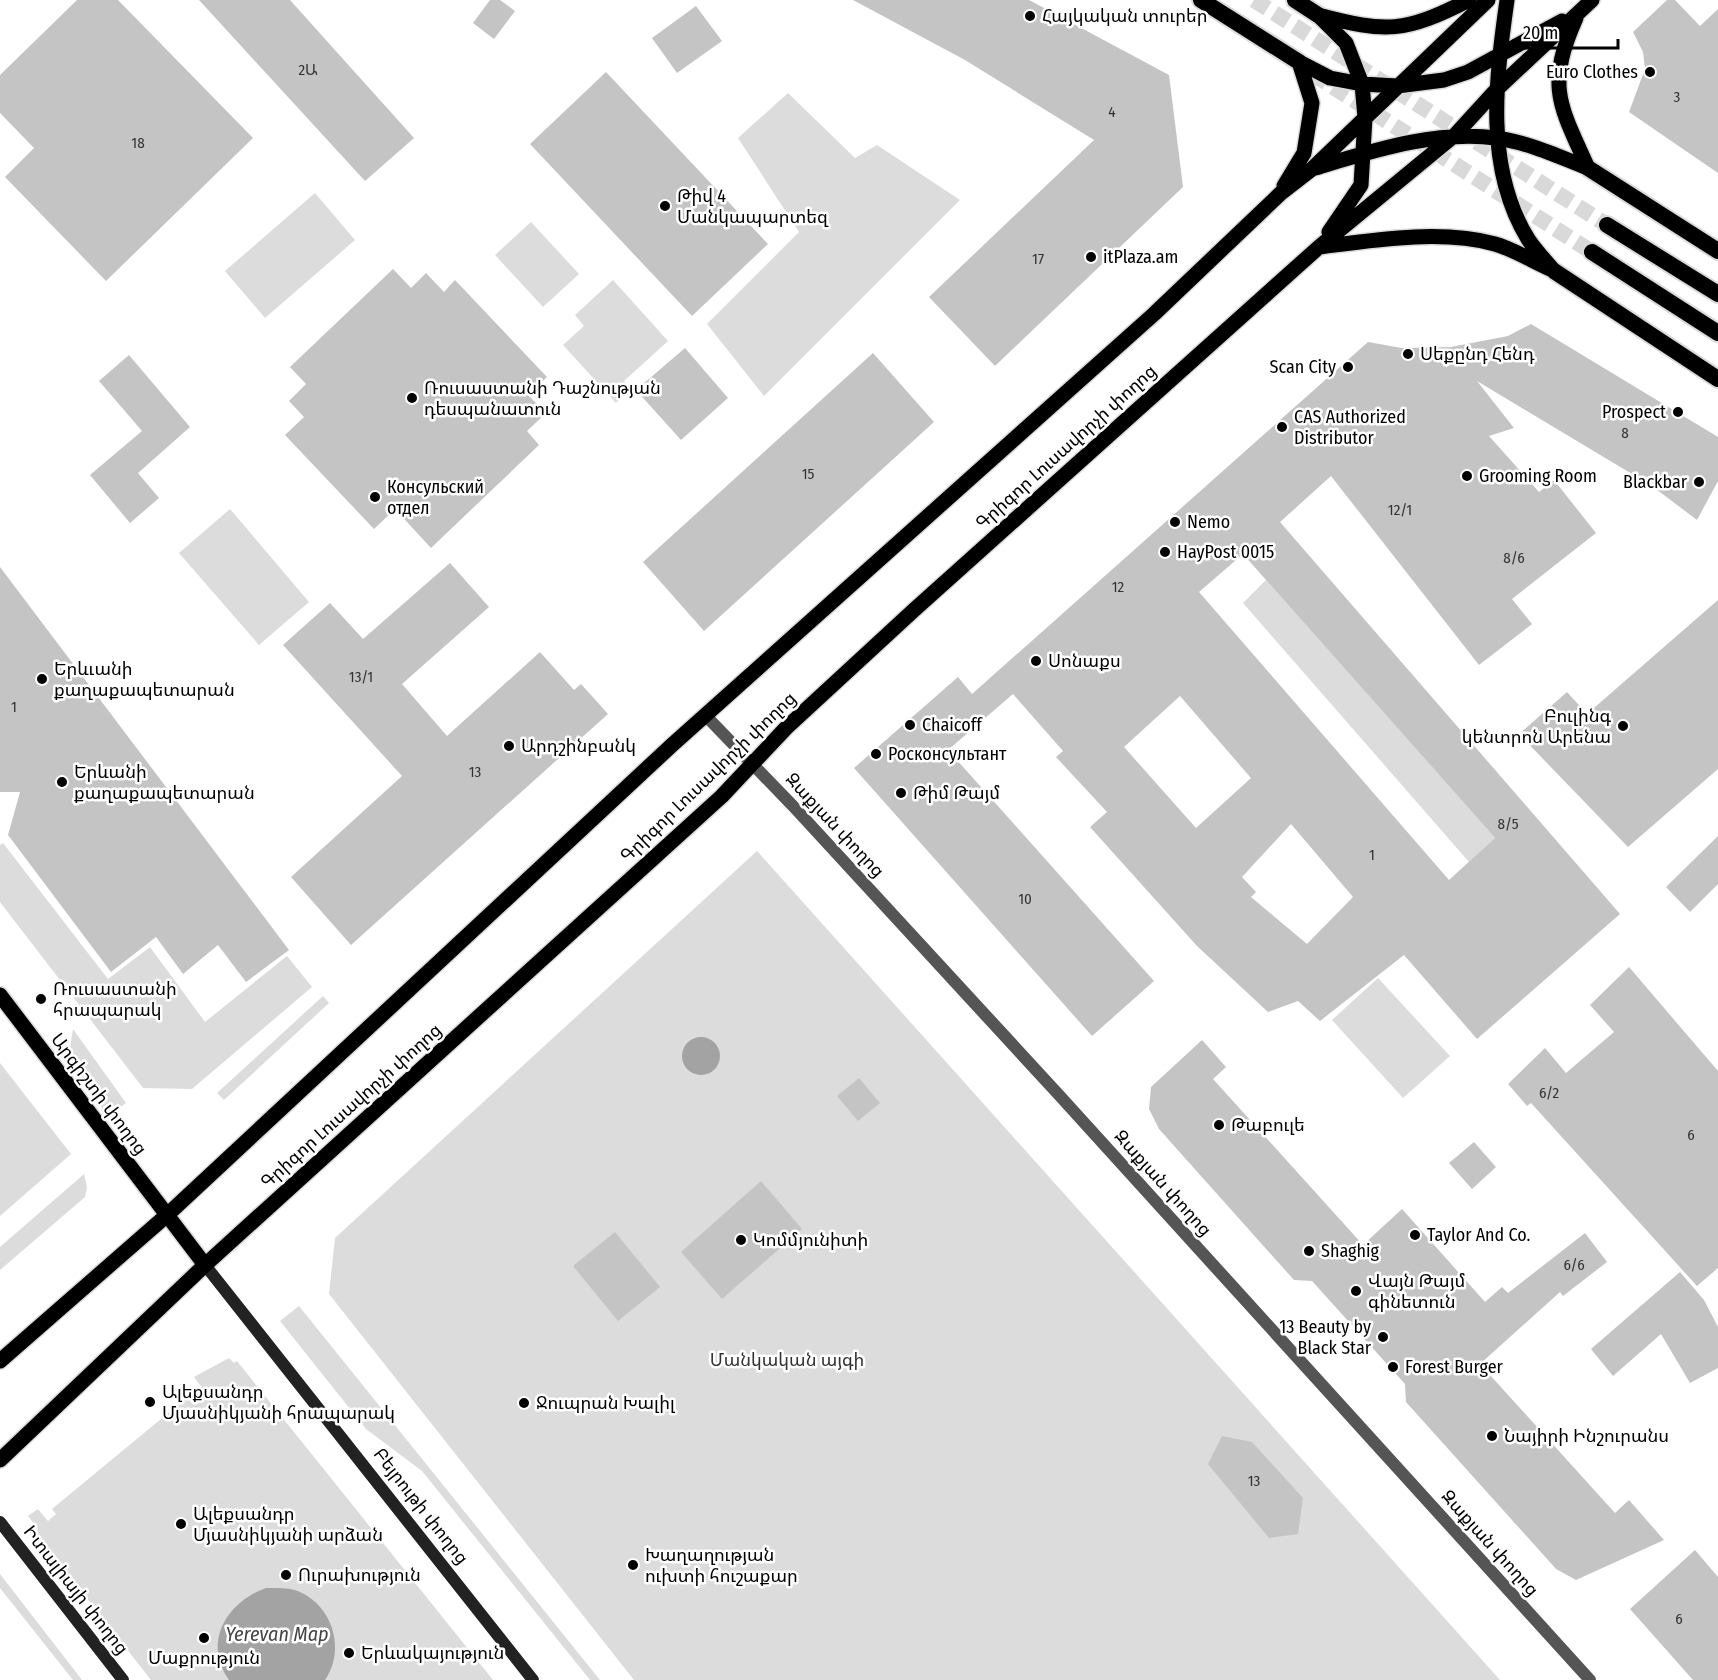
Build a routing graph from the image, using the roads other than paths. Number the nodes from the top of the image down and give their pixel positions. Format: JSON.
{"nodes":[{"id":1,"x":1201,"y":0,"type":"edge"},
{"id":2,"x":1295,"y":0,"type":"edge"},
{"id":3,"x":1469,"y":0,"type":"edge"},
{"id":4,"x":1488,"y":0,"type":"edge"},
{"id":5,"x":1507,"y":0,"type":"edge"},
{"id":6,"x":1592,"y":0,"type":"edge"},
{"id":7,"x":1578,"y":13,"type":"junction"},
{"id":8,"x":1318,"y":15,"type":"junction"},
{"id":9,"x":1500,"y":52,"type":"junction"},
{"id":10,"x":1299,"y":62,"type":"junction"},
{"id":11,"x":1362,"y":84,"type":"junction"},
{"id":12,"x":1397,"y":86,"type":"junction"},
{"id":13,"x":1497,"y":89,"type":"junction"},
{"id":14,"x":1365,"y":118,"type":"junction"},
{"id":15,"x":1455,"y":135,"type":"junction"},
{"id":16,"x":1497,"y":138,"type":"junction"},
{"id":17,"x":1365,"y":153,"type":"junction"},
{"id":18,"x":1588,"y":168,"type":"junction"},
{"id":19,"x":1312,"y":169,"type":"junction"},
{"id":20,"x":1281,"y":193,"type":"junction"},
{"id":21,"x":1606,"y":225,"type":"tunnel mouth"},
{"id":22,"x":1319,"y":247,"type":"junction"},
{"id":23,"x":1718,"y":251,"type":"edge"},
{"id":24,"x":1592,"y":252,"type":"tunnel mouth"},
{"id":25,"x":1554,"y":271,"type":"junction"},
{"id":26,"x":1718,"y":294,"type":"edge"},
{"id":27,"x":1718,"y":333,"type":"edge"},
{"id":28,"x":1718,"y":379,"type":"edge"},
{"id":29,"x":705,"y":715,"type":"junction"},
{"id":30,"x":752,"y":762,"type":"junction"},
{"id":31,"x":0,"y":995,"type":"edge"},
{"id":32,"x":166,"y":1216,"type":"junction"},
{"id":33,"x":205,"y":1265,"type":"junction"},
{"id":34,"x":0,"y":1361,"type":"edge"},
{"id":35,"x":0,"y":1460,"type":"edge"},
{"id":36,"x":0,"y":1522,"type":"edge"},
{"id":37,"x":123,"y":1680,"type":"edge"},
{"id":38,"x":533,"y":1680,"type":"edge"},
{"id":39,"x":1590,"y":1680,"type":"edge"}],
"edges":[{"from":1,"to":10,"type":"highway"},
{"from":2,"to":8,"type":"highway"},
{"from":3,"to":8,"type":"main road"},
{"from":4,"to":12,"type":"main road"},
{"from":5,"to":9,"type":"main road"},
{"from":6,"to":7,"type":"main road","name":"Գրիգոր Լուսավորչի փողոց"},
{"from":7,"to":9,"type":"main road"},
{"from":7,"to":13,"type":"main road","name":"Գրիգոր Լուսավորչի փողոց"},
{"from":7,"to":18,"type":"main road"},
{"from":8,"to":11,"type":"main road"},
{"from":9,"to":12,"type":"main road"},
{"from":9,"to":13,"type":"main road"},
{"from":10,"to":11,"type":"main road"},
{"from":10,"to":20,"type":"main road"},
{"from":11,"to":12,"type":"main road"},
{"from":11,"to":14,"type":"main road"},
{"from":12,"to":14,"type":"main road"},
{"from":13,"to":15,"type":"main road","name":"Գրիգոր Լուսավորչի փողոց"},
{"from":13,"to":16,"type":"main road"},
{"from":14,"to":17,"type":"main road"},
{"from":14,"to":19,"type":"main road"},
{"from":15,"to":16,"type":"main road"},
{"from":15,"to":17,"type":"main road"},
{"from":15,"to":22,"type":"main road","name":"Գրիգոր Լուսավորչի փողոց"},
{"from":16,"to":18,"type":"main road"},
{"from":16,"to":25,"type":"main road"},
{"from":17,"to":19,"type":"main road"},
{"from":17,"to":22,"type":"main road"},
{"from":18,"to":23,"type":"highway"},
{"from":19,"to":20,"type":"main road"},
{"from":20,"to":29,"type":"main road"},
{"from":21,"to":26,"type":"highway"},
{"from":22,"to":25,"type":"main road"},
{"from":22,"to":30,"type":"main road","name":"Գրիգոր Լուսավորչի փողոց"},
{"from":24,"to":27,"type":"highway"},
{"from":25,"to":28,"type":"highway"},
{"from":29,"to":30,"type":"street","name":"Զաքյան փողոց"},
{"from":29,"to":32,"type":"main road"},
{"from":30,"to":33,"type":"main road","name":"Գրիգոր Լուսավորչի փողոց"},
{"from":30,"to":39,"type":"street","name":"Զաքյան փողոց"},
{"from":31,"to":32,"type":"main road","name":"Արգիշտի փողոց"},
{"from":32,"to":33,"type":"main road","name":"Բեյրութի փողոց"},
{"from":32,"to":34,"type":"main road"},
{"from":33,"to":35,"type":"main road","name":"Գրիգոր Լուսավորչի փողոց"},
{"from":33,"to":38,"type":"main road","name":"Բեյրութի փողոց"},
{"from":36,"to":37,"type":"main road","name":"Իտալիայի փողոց"}]}
